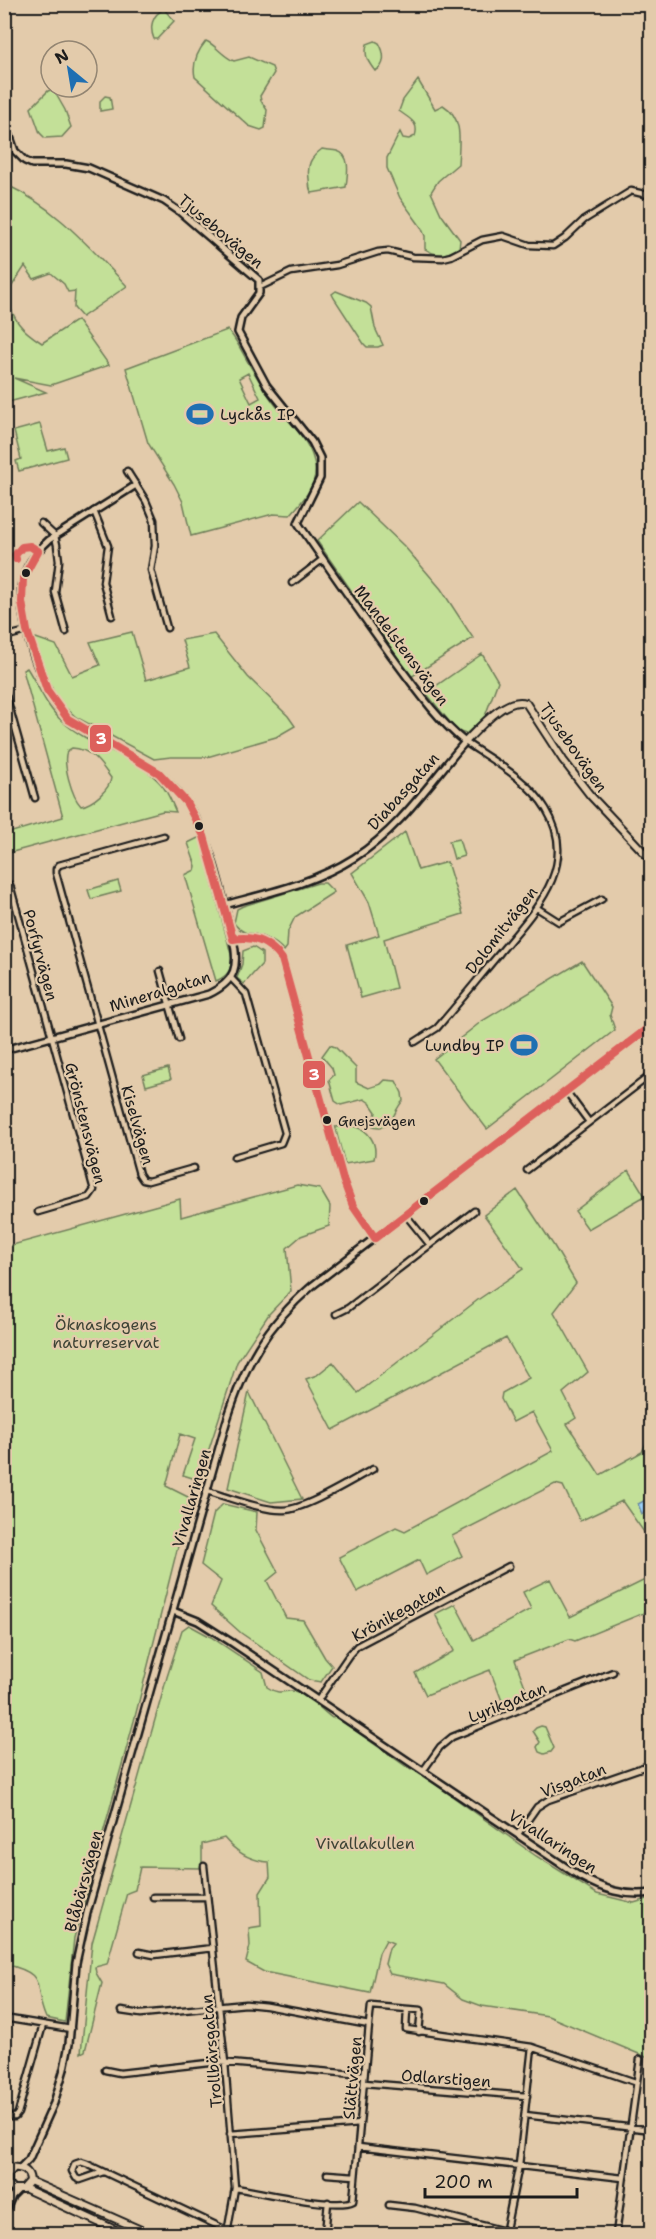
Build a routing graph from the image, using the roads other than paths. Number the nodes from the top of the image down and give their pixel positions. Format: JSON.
{"nodes":[{"id":1,"x":4,"y":120,"type":"edge"},
{"id":2,"x":651,"y":196,"type":"edge"},
{"id":3,"x":260,"y":287,"type":"junction"},
{"id":4,"x":127,"y":471,"type":"dead end"},
{"id":5,"x":136,"y":485,"type":"junction"},
{"id":6,"x":306,"y":505,"type":"joint"},
{"id":7,"x":94,"y":511,"type":"junction"},
{"id":8,"x":41,"y":523,"type":"dead end"},
{"id":9,"x":55,"y":536,"type":"junction"},
{"id":10,"x":322,"y":559,"type":"junction"},
{"id":11,"x":292,"y":583,"type":"dead end"},
{"id":12,"x":112,"y":616,"type":"dead end"},
{"id":13,"x":167,"y":628,"type":"dead end"},
{"id":14,"x":27,"y":631,"type":"junction"},
{"id":15,"x":66,"y":632,"type":"dead end"},
{"id":16,"x":4,"y":637,"type":"edge"},
{"id":17,"x":4,"y":688,"type":"edge"},
{"id":18,"x":465,"y":742,"type":"junction"},
{"id":19,"x":35,"y":798,"type":"dead end"},
{"id":20,"x":164,"y":836,"type":"dead end"},
{"id":21,"x":651,"y":861,"type":"edge"},
{"id":22,"x":4,"y":881,"type":"edge"},
{"id":23,"x":602,"y":899,"type":"dead end"},
{"id":24,"x":224,"y":905,"type":"junction"},
{"id":25,"x":537,"y":908,"type":"junction"},
{"id":26,"x":233,"y":939,"type":"junction"},
{"id":27,"x":160,"y":970,"type":"dead end"},
{"id":28,"x":231,"y":978,"type":"junction"},
{"id":29,"x":170,"y":1005,"type":"junction"},
{"id":30,"x":98,"y":1024,"type":"junction"},
{"id":31,"x":651,"y":1025,"type":"edge"},
{"id":32,"x":51,"y":1037,"type":"junction"},
{"id":33,"x":179,"y":1039,"type":"dead end"},
{"id":34,"x":415,"y":1042,"type":"dead end"},
{"id":35,"x":4,"y":1050,"type":"edge"},
{"id":36,"x":651,"y":1074,"type":"edge"},
{"id":37,"x":566,"y":1091,"type":"junction"},
{"id":38,"x":589,"y":1122,"type":"junction"},
{"id":39,"x":234,"y":1157,"type":"dead end"},
{"id":40,"x":194,"y":1168,"type":"dead end"},
{"id":41,"x":526,"y":1170,"type":"dead end"},
{"id":42,"x":474,"y":1211,"type":"dead end"},
{"id":43,"x":38,"y":1212,"type":"dead end"},
{"id":44,"x":405,"y":1214,"type":"junction"},
{"id":45,"x":375,"y":1238,"type":"junction"},
{"id":46,"x":430,"y":1245,"type":"junction"},
{"id":47,"x":336,"y":1314,"type":"dead end"},
{"id":48,"x":373,"y":1469,"type":"dead end"},
{"id":49,"x":207,"y":1491,"type":"junction"},
{"id":50,"x":509,"y":1566,"type":"dead end"},
{"id":51,"x":173,"y":1611,"type":"junction"},
{"id":52,"x":613,"y":1672,"type":"dead end"},
{"id":53,"x":318,"y":1700,"type":"junction"},
{"id":54,"x":649,"y":1765,"type":"dead end"},
{"id":55,"x":423,"y":1771,"type":"junction"},
{"id":56,"x":518,"y":1834,"type":"junction"},
{"id":57,"x":204,"y":1866,"type":"dead end"},
{"id":58,"x":651,"y":1893,"type":"edge"},
{"id":59,"x":153,"y":1897,"type":"dead end"},
{"id":60,"x":207,"y":1897,"type":"junction"},
{"id":61,"x":213,"y":1948,"type":"junction"},
{"id":62,"x":139,"y":1952,"type":"dead end"},
{"id":63,"x":219,"y":2006,"type":"junction"},
{"id":64,"x":407,"y":2009,"type":"junction"},
{"id":65,"x":122,"y":2011,"type":"dead end"},
{"id":66,"x":4,"y":2018,"type":"edge"},
{"id":67,"x":43,"y":2025,"type":"junction"},
{"id":68,"x":369,"y":2025,"type":"junction"},
{"id":69,"x":70,"y":2029,"type":"junction"},
{"id":70,"x":419,"y":2032,"type":"junction"},
{"id":71,"x":531,"y":2047,"type":"junction"},
{"id":72,"x":640,"y":2059,"type":"dead end"},
{"id":73,"x":225,"y":2064,"type":"junction"},
{"id":74,"x":105,"y":2070,"type":"dead end"},
{"id":75,"x":364,"y":2075,"type":"junction"},
{"id":76,"x":635,"y":2082,"type":"junction"},
{"id":77,"x":364,"y":2083,"type":"junction"},
{"id":78,"x":527,"y":2096,"type":"junction"},
{"id":79,"x":4,"y":2115,"type":"edge"},
{"id":80,"x":525,"y":2115,"type":"junction"},
{"id":81,"x":360,"y":2124,"type":"junction"},
{"id":82,"x":630,"y":2128,"type":"junction"},
{"id":83,"x":651,"y":2130,"type":"edge"},
{"id":84,"x":230,"y":2134,"type":"junction"},
{"id":85,"x":358,"y":2147,"type":"junction"},
{"id":86,"x":29,"y":2159,"type":"junction"},
{"id":87,"x":519,"y":2165,"type":"junction"},
{"id":88,"x":4,"y":2166,"type":"edge"},
{"id":89,"x":17,"y":2168,"type":"junction"},
{"id":90,"x":103,"y":2172,"type":"junction"},
{"id":91,"x":327,"y":2174,"type":"dead end"},
{"id":92,"x":355,"y":2176,"type":"junction"},
{"id":93,"x":29,"y":2178,"type":"junction"},
{"id":94,"x":623,"y":2178,"type":"junction"},
{"id":95,"x":6,"y":2180,"type":"edge"},
{"id":96,"x":235,"y":2188,"type":"junction"},
{"id":97,"x":21,"y":2189,"type":"junction"},
{"id":98,"x":4,"y":2200,"type":"edge"},
{"id":99,"x":328,"y":2202,"type":"junction"},
{"id":100,"x":390,"y":2205,"type":"dead end"},
{"id":101,"x":5,"y":2214,"type":"edge"},
{"id":102,"x":227,"y":2233,"type":"edge"},
{"id":103,"x":506,"y":2233,"type":"edge"},
{"id":104,"x":124,"y":2235,"type":"edge"},
{"id":105,"x":150,"y":2235,"type":"edge"},
{"id":106,"x":235,"y":2235,"type":"edge"},
{"id":107,"x":325,"y":2235,"type":"edge"},
{"id":108,"x":516,"y":2235,"type":"edge"},
{"id":109,"x":616,"y":2235,"type":"edge"}],
"edges":[{"from":1,"to":3,"type":"street","name":"Tjusebovägen"},
{"from":2,"to":3,"type":"street"},
{"from":3,"to":6,"type":"street","name":"Tjusebovägen"},
{"from":4,"to":5,"type":"street"},
{"from":5,"to":7,"type":"street","name":"Mineralgatan"},
{"from":5,"to":13,"type":"street"},
{"from":6,"to":10,"type":"street","name":"Mandelstensvägen"},
{"from":7,"to":9,"type":"street","name":"Mineralgatan"},
{"from":7,"to":12,"type":"street"},
{"from":8,"to":9,"type":"street"},
{"from":9,"to":14,"type":"street","name":"Mineralgatan"},
{"from":9,"to":15,"type":"street"},
{"from":10,"to":11,"type":"street"},
{"from":10,"to":18,"type":"street","name":"Mandelstensvägen"},
{"from":14,"to":16,"type":"street"},
{"from":14,"to":24,"type":"street","name":"Mineralgatan"},
{"from":17,"to":19,"type":"street"},
{"from":18,"to":21,"type":"main road","name":"Tjusebovägen"},
{"from":18,"to":24,"type":"street","name":"Diabasgatan"},
{"from":18,"to":25,"type":"street","name":"Dolomitvägen"},
{"from":20,"to":30,"type":"street","name":"Kiselvägen"},
{"from":22,"to":32,"type":"street","name":"Porfyrvägen"},
{"from":23,"to":25,"type":"street"},
{"from":24,"to":26,"type":"street","name":"Mineralgatan"},
{"from":25,"to":34,"type":"street","name":"Dolomitvägen"},
{"from":26,"to":28,"type":"street","name":"Mineralgatan"},
{"from":26,"to":45,"type":"street"},
{"from":27,"to":29,"type":"street"},
{"from":28,"to":29,"type":"street","name":"Mineralgatan"},
{"from":28,"to":39,"type":"street"},
{"from":29,"to":30,"type":"street","name":"Mineralgatan"},
{"from":29,"to":33,"type":"street"},
{"from":30,"to":32,"type":"street","name":"Mineralgatan"},
{"from":30,"to":40,"type":"street","name":"Kiselvägen"},
{"from":31,"to":37,"type":"street","name":"Vivallaringen"},
{"from":32,"to":35,"type":"street","name":"Mineralgatan"},
{"from":32,"to":43,"type":"street","name":"Grönstensvägen"},
{"from":36,"to":38,"type":"street"},
{"from":37,"to":38,"type":"street"},
{"from":37,"to":44,"type":"street","name":"Vivallaringen"},
{"from":38,"to":41,"type":"street"},
{"from":42,"to":46,"type":"street"},
{"from":44,"to":45,"type":"street","name":"Vivallaringen"},
{"from":44,"to":46,"type":"street"},
{"from":45,"to":49,"type":"street","name":"Vivallaringen"},
{"from":46,"to":47,"type":"street"},
{"from":48,"to":49,"type":"street"},
{"from":49,"to":51,"type":"street","name":"Vivallaringen"},
{"from":50,"to":53,"type":"street","name":"Krönikegatan"},
{"from":51,"to":53,"type":"street","name":"Vivallaringen"},
{"from":51,"to":69,"type":"street","name":"Blåbärsvägen"},
{"from":52,"to":55,"type":"street","name":"Lyrikgatan"},
{"from":53,"to":55,"type":"street","name":"Vivallaringen"},
{"from":54,"to":56,"type":"street","name":"Visgatan"},
{"from":55,"to":56,"type":"street","name":"Vivallaringen"},
{"from":56,"to":58,"type":"street","name":"Vivallaringen"},
{"from":57,"to":60,"type":"street","name":"Trollbärsgatan"},
{"from":59,"to":60,"type":"street"},
{"from":60,"to":61,"type":"street","name":"Trollbärsgatan"},
{"from":61,"to":62,"type":"street"},
{"from":61,"to":63,"type":"street","name":"Trollbärsgatan"},
{"from":63,"to":65,"type":"street","name":"Slättvägen"},
{"from":63,"to":68,"type":"street","name":"Slättvägen"},
{"from":63,"to":73,"type":"street","name":"Trollbärsgatan"},
{"from":64,"to":68,"type":"street"},
{"from":64,"to":70,"type":"street"},
{"from":64,"to":70,"type":"street"},
{"from":66,"to":67,"type":"street"},
{"from":67,"to":69,"type":"street"},
{"from":67,"to":79,"type":"street"},
{"from":68,"to":75,"type":"street","name":"Slättvägen"},
{"from":69,"to":86,"type":"street","name":"Blåbärsvägen"},
{"from":70,"to":71,"type":"street"},
{"from":71,"to":76,"type":"street"},
{"from":71,"to":78,"type":"street"},
{"from":72,"to":76,"type":"street"},
{"from":73,"to":74,"type":"street"},
{"from":73,"to":75,"type":"street"},
{"from":73,"to":84,"type":"street","name":"Trollbärsgatan"},
{"from":75,"to":77,"type":"street","name":"Slättvägen"},
{"from":76,"to":82,"type":"street"},
{"from":77,"to":78,"type":"street","name":"Odlarstigen"},
{"from":77,"to":81,"type":"street","name":"Slättvägen"},
{"from":78,"to":80,"type":"street"},
{"from":80,"to":82,"type":"street"},
{"from":80,"to":87,"type":"street"},
{"from":81,"to":84,"type":"street"},
{"from":81,"to":85,"type":"street","name":"Slättvägen"},
{"from":82,"to":83,"type":"street"},
{"from":82,"to":94,"type":"street"},
{"from":84,"to":96,"type":"street","name":"Trollbärsgatan"},
{"from":85,"to":87,"type":"street"},
{"from":85,"to":92,"type":"street","name":"Slättvägen"},
{"from":86,"to":89,"type":"street","name":"Blåbärsvägen"},
{"from":86,"to":93,"type":"street","name":"Blåbärsvägen"},
{"from":87,"to":94,"type":"street"},
{"from":87,"to":103,"type":"street"},
{"from":88,"to":89,"type":"main road"},
{"from":89,"to":93,"type":"main road"},
{"from":89,"to":95,"type":"main road"},
{"from":90,"to":90,"type":"street"},
{"from":90,"to":102,"type":"street"},
{"from":91,"to":92,"type":"street"},
{"from":92,"to":99,"type":"street","name":"Slättvägen"},
{"from":93,"to":97,"type":"main road"},
{"from":93,"to":105,"type":"main road"},
{"from":94,"to":109,"type":"street"},
{"from":95,"to":97,"type":"main road"},
{"from":95,"to":98,"type":"street"},
{"from":96,"to":99,"type":"street"},
{"from":96,"to":102,"type":"street","name":"Trollbärsgatan"},
{"from":97,"to":101,"type":"street"},
{"from":97,"to":104,"type":"main road"},
{"from":99,"to":107,"type":"street"},
{"from":100,"to":103,"type":"street"},
{"from":102,"to":106,"type":"street"},
{"from":103,"to":108,"type":"street"}]}
